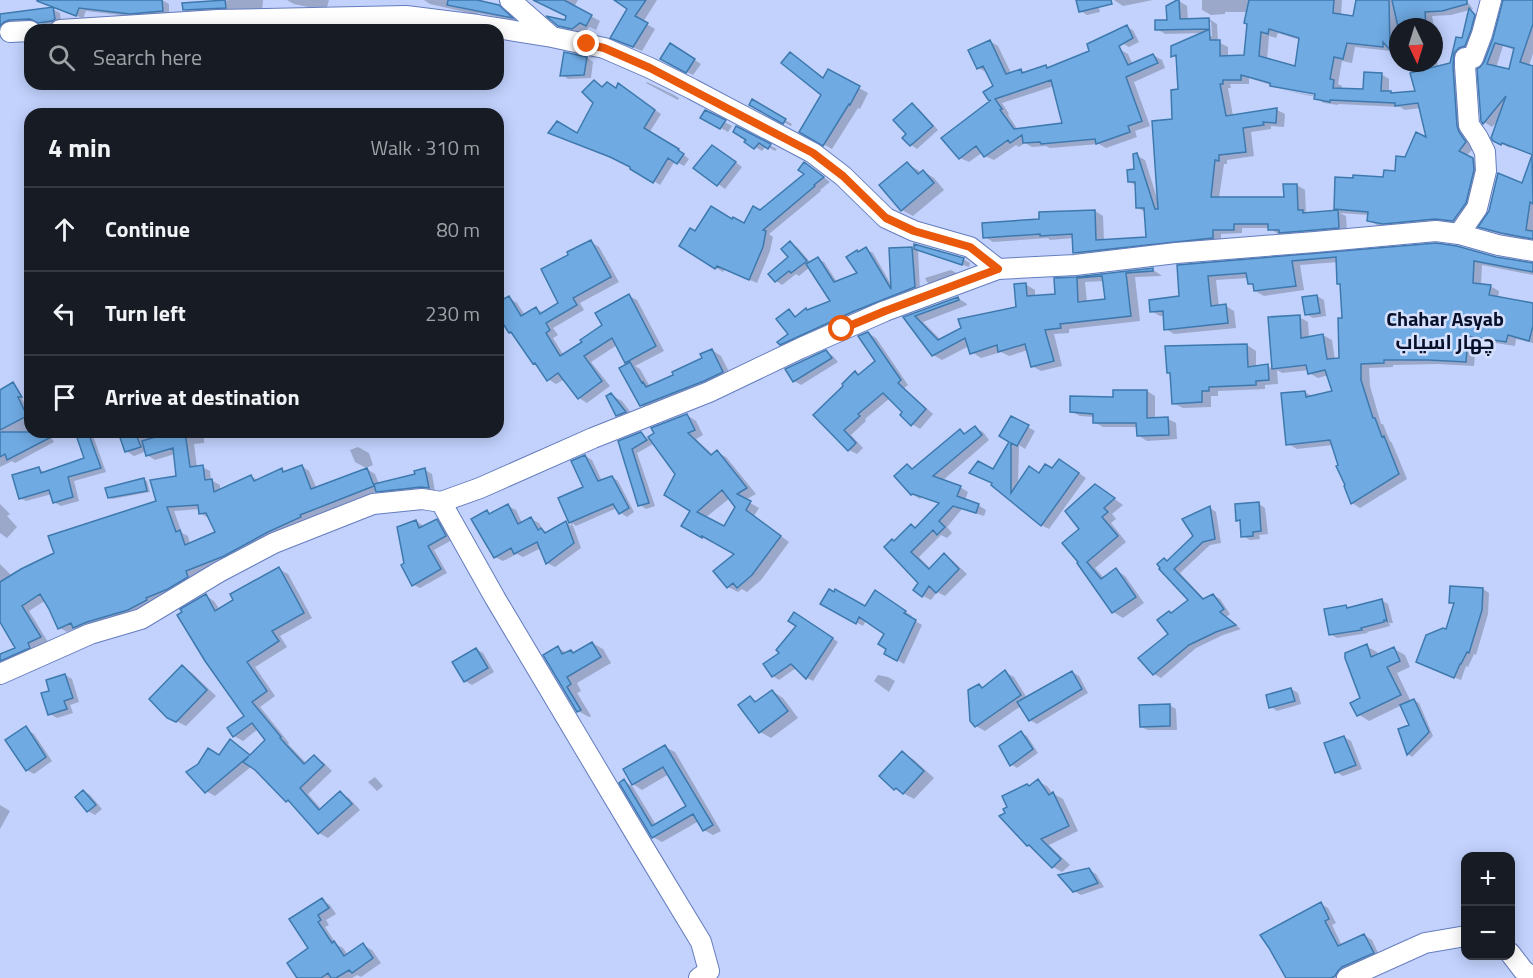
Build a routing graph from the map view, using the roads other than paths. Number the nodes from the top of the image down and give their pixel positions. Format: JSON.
{"nodes":[{"id":1,"x":510,"y":0,"type":"edge"},
{"id":2,"x":1491,"y":0,"type":"edge"},
{"id":3,"x":155,"y":24,"type":"edge"},
{"id":4,"x":470,"y":24,"type":"edge"},
{"id":5,"x":504,"y":29,"type":"edge"},
{"id":6,"x":24,"y":31,"type":"edge"},
{"id":7,"x":10,"y":32,"type":"dead end"},
{"id":8,"x":552,"y":37,"type":"junction"},
{"id":9,"x":1459,"y":234,"type":"junction"},
{"id":10,"x":1533,"y":251,"type":"edge"},
{"id":11,"x":998,"y":269,"type":"junction"},
{"id":12,"x":441,"y":502,"type":"junction"},
{"id":13,"x":0,"y":674,"type":"edge"},
{"id":14,"x":1461,"y":937,"type":"edge"},
{"id":15,"x":1515,"y":960,"type":"edge"},
{"id":16,"x":699,"y":978,"type":"edge"},
{"id":17,"x":1347,"y":978,"type":"edge"},
{"id":18,"x":1533,"y":978,"type":"edge"}],
"edges":[{"from":1,"to":8,"type":"street"},
{"from":2,"to":9,"type":"street"},
{"from":3,"to":4,"type":"street"},
{"from":5,"to":8,"type":"street"},
{"from":6,"to":7,"type":"street"},
{"from":8,"to":11,"type":"street"},
{"from":9,"to":10,"type":"street"},
{"from":9,"to":11,"type":"street"},
{"from":11,"to":12,"type":"street"},
{"from":12,"to":13,"type":"street"},
{"from":12,"to":16,"type":"street"},
{"from":14,"to":17,"type":"street"},
{"from":15,"to":18,"type":"street"}]}
